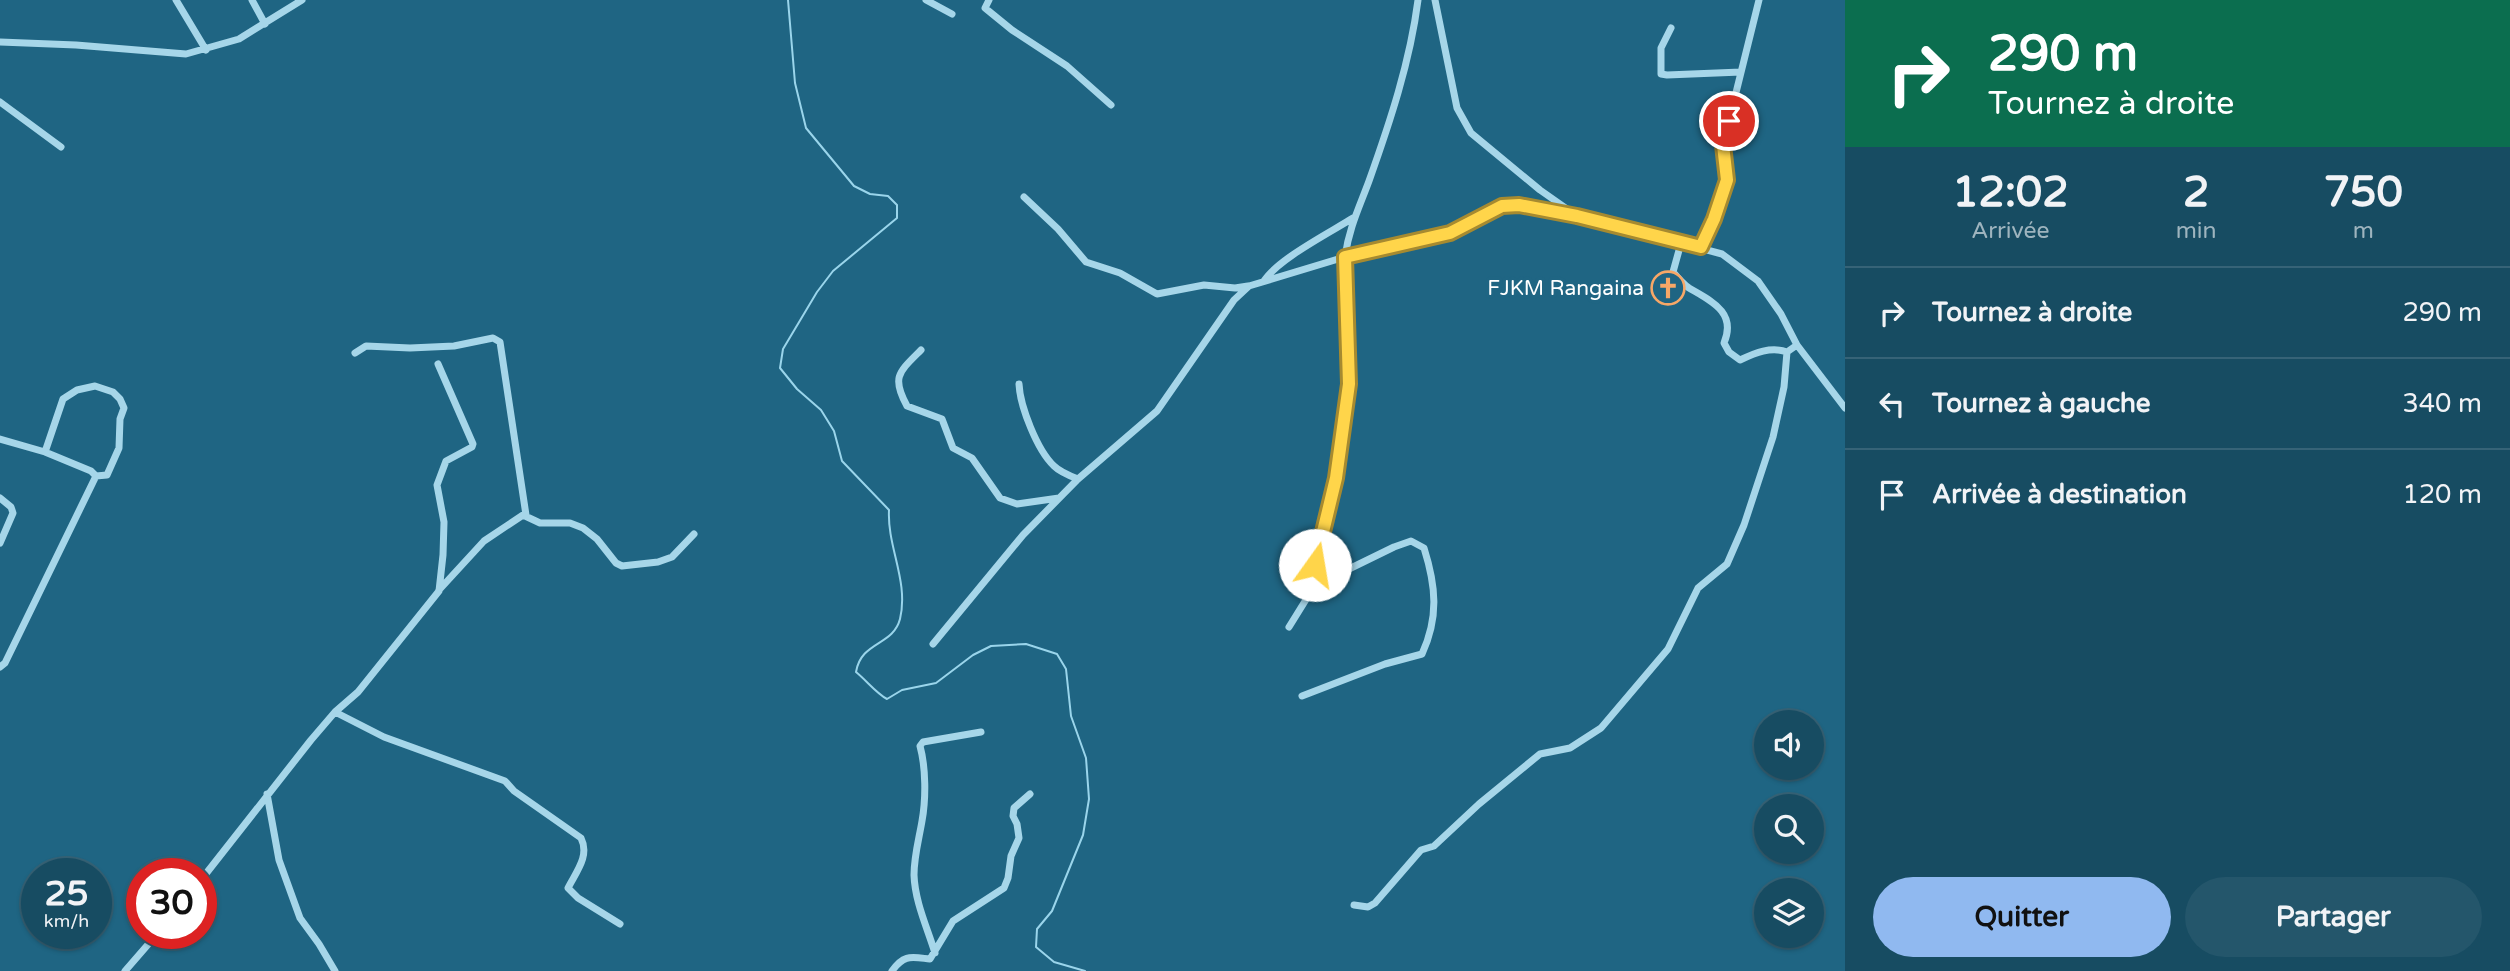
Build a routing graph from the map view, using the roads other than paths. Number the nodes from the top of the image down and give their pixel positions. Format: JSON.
{"nodes":[{"id":1,"x":176,"y":0,"type":"edge"},
{"id":2,"x":252,"y":0,"type":"edge"},
{"id":3,"x":302,"y":0,"type":"edge"},
{"id":4,"x":926,"y":0,"type":"edge"},
{"id":5,"x":989,"y":0,"type":"edge"},
{"id":6,"x":1418,"y":0,"type":"edge"},
{"id":7,"x":1435,"y":0,"type":"edge"},
{"id":8,"x":1759,"y":0,"type":"edge"},
{"id":9,"x":952,"y":14,"type":"dead end"},
{"id":10,"x":265,"y":24,"type":"junction"},
{"id":11,"x":1671,"y":28,"type":"dead end"},
{"id":12,"x":0,"y":43,"type":"edge"},
{"id":13,"x":206,"y":50,"type":"junction"},
{"id":14,"x":1741,"y":72,"type":"junction"},
{"id":15,"x":0,"y":102,"type":"edge"},
{"id":16,"x":1111,"y":105,"type":"dead end"},
{"id":17,"x":61,"y":147,"type":"dead end"},
{"id":18,"x":1024,"y":197,"type":"dead end"},
{"id":19,"x":1577,"y":216,"type":"junction"},
{"id":20,"x":1353,"y":218,"type":"junction"},
{"id":21,"x":1681,"y":243,"type":"junction"},
{"id":22,"x":1701,"y":247,"type":"junction"},
{"id":23,"x":1345,"y":257,"type":"junction"},
{"id":24,"x":1264,"y":281,"type":"junction"},
{"id":25,"x":1249,"y":286,"type":"junction"},
{"id":26,"x":1797,"y":345,"type":"junction"},
{"id":27,"x":921,"y":350,"type":"dead end"},
{"id":28,"x":1787,"y":352,"type":"junction"},
{"id":29,"x":355,"y":353,"type":"dead end"},
{"id":30,"x":438,"y":364,"type":"dead end"},
{"id":31,"x":1019,"y":384,"type":"dead end"},
{"id":32,"x":1845,"y":408,"type":"edge"},
{"id":33,"x":0,"y":439,"type":"edge"},
{"id":34,"x":45,"y":452,"type":"junction"},
{"id":35,"x":96,"y":476,"type":"junction"},
{"id":36,"x":1078,"y":480,"type":"junction"},
{"id":37,"x":0,"y":498,"type":"edge"},
{"id":38,"x":1060,"y":498,"type":"junction"},
{"id":39,"x":526,"y":515,"type":"junction"},
{"id":40,"x":694,"y":534,"type":"dead end"},
{"id":41,"x":0,"y":543,"type":"edge"},
{"id":42,"x":1310,"y":588,"type":"junction"},
{"id":43,"x":439,"y":591,"type":"junction"},
{"id":44,"x":1289,"y":626,"type":"dead end"},
{"id":45,"x":933,"y":644,"type":"dead end"},
{"id":46,"x":0,"y":667,"type":"edge"},
{"id":47,"x":1302,"y":696,"type":"dead end"},
{"id":48,"x":335,"y":712,"type":"junction"},
{"id":49,"x":981,"y":732,"type":"dead end"},
{"id":50,"x":267,"y":794,"type":"junction"},
{"id":51,"x":1030,"y":794,"type":"dead end"},
{"id":52,"x":217,"y":859,"type":"edge"},
{"id":53,"x":1354,"y":905,"type":"dead end"},
{"id":54,"x":620,"y":924,"type":"dead end"},
{"id":55,"x":144,"y":949,"type":"edge"},
{"id":56,"x":935,"y":953,"type":"junction"},
{"id":57,"x":125,"y":971,"type":"edge"},
{"id":58,"x":335,"y":971,"type":"edge"},
{"id":59,"x":892,"y":971,"type":"edge"}],
"edges":[{"from":1,"to":13,"type":"street"},
{"from":2,"to":10,"type":"street"},
{"from":3,"to":10,"type":"street"},
{"from":4,"to":9,"type":"street"},
{"from":5,"to":16,"type":"street"},
{"from":6,"to":20,"type":"street"},
{"from":7,"to":19,"type":"street"},
{"from":8,"to":14,"type":"street"},
{"from":10,"to":13,"type":"street"},
{"from":11,"to":14,"type":"street"},
{"from":12,"to":13,"type":"street"},
{"from":14,"to":22,"type":"street"},
{"from":15,"to":17,"type":"street"},
{"from":18,"to":25,"type":"street"},
{"from":19,"to":21,"type":"street"},
{"from":19,"to":23,"type":"street"},
{"from":20,"to":23,"type":"street"},
{"from":20,"to":24,"type":"street"},
{"from":21,"to":22,"type":"street"},
{"from":21,"to":28,"type":"street"},
{"from":22,"to":26,"type":"street"},
{"from":23,"to":24,"type":"street"},
{"from":23,"to":42,"type":"street"},
{"from":24,"to":25,"type":"street"},
{"from":25,"to":36,"type":"street"},
{"from":26,"to":28,"type":"street"},
{"from":26,"to":32,"type":"street"},
{"from":27,"to":38,"type":"street"},
{"from":28,"to":53,"type":"street"},
{"from":29,"to":39,"type":"street"},
{"from":30,"to":43,"type":"street"},
{"from":31,"to":36,"type":"street"},
{"from":33,"to":34,"type":"street"},
{"from":34,"to":35,"type":"street"},
{"from":34,"to":35,"type":"street"},
{"from":35,"to":46,"type":"street"},
{"from":36,"to":38,"type":"street"},
{"from":37,"to":41,"type":"street"},
{"from":38,"to":45,"type":"street"},
{"from":39,"to":40,"type":"street"},
{"from":39,"to":43,"type":"street"},
{"from":42,"to":44,"type":"street"},
{"from":42,"to":47,"type":"street"},
{"from":43,"to":48,"type":"street"},
{"from":48,"to":50,"type":"street"},
{"from":48,"to":54,"type":"street"},
{"from":49,"to":56,"type":"street"},
{"from":50,"to":52,"type":"street"},
{"from":50,"to":58,"type":"street"},
{"from":51,"to":56,"type":"street"},
{"from":55,"to":57,"type":"street"},
{"from":56,"to":59,"type":"street"}]}
